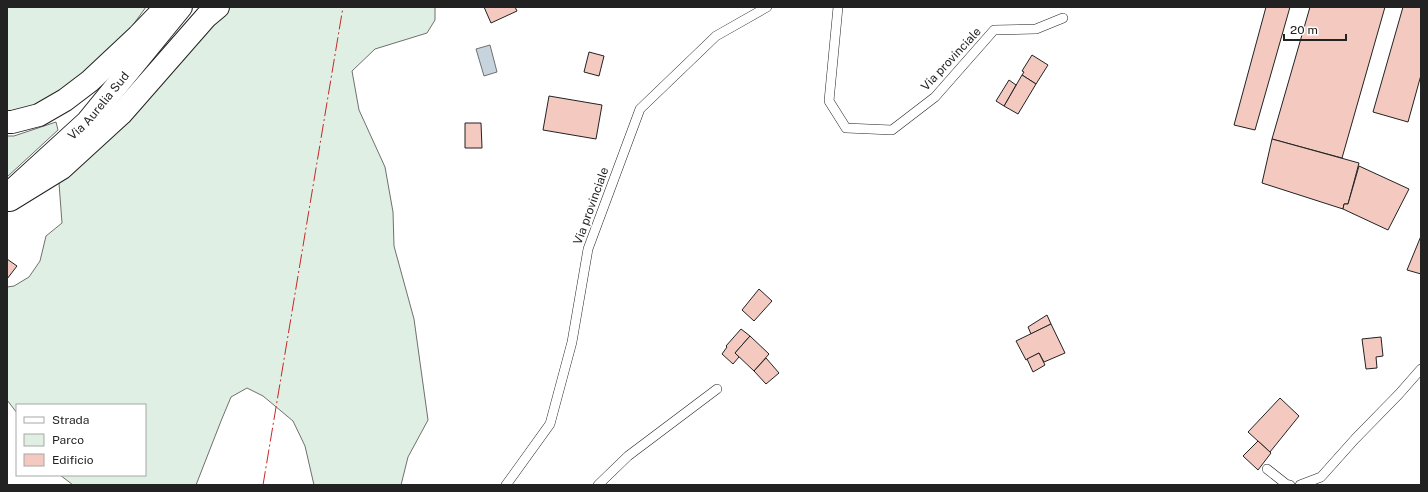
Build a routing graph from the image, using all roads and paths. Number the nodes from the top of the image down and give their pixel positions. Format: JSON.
{"nodes":[{"id":1,"x":166,"y":7,"type":"edge"},
{"id":2,"x":181,"y":7,"type":"edge"},
{"id":3,"x":218,"y":7,"type":"edge"},
{"id":4,"x":767,"y":7,"type":"edge"},
{"id":5,"x":838,"y":7,"type":"edge"},
{"id":6,"x":1063,"y":18,"type":"dead end"},
{"id":7,"x":7,"y":122,"type":"edge"},
{"id":8,"x":7,"y":195,"type":"edge"},
{"id":9,"x":7,"y":202,"type":"edge"},
{"id":10,"x":1421,"y":369,"type":"edge"},
{"id":11,"x":717,"y":389,"type":"dead end"},
{"id":12,"x":1267,"y":468,"type":"dead end"},
{"id":13,"x":506,"y":485,"type":"edge"},
{"id":14,"x":598,"y":485,"type":"edge"},
{"id":15,"x":1290,"y":485,"type":"edge"},
{"id":16,"x":1300,"y":485,"type":"edge"}],
"edges":[{"from":1,"to":7,"type":"main road"},
{"from":2,"to":8,"type":"main road","name":"Via Aurelia Sud"},
{"from":3,"to":9,"type":"main road"},
{"from":4,"to":13,"type":"lane","name":"Via provinciale"},
{"from":5,"to":6,"type":"lane","name":"Via provinciale"},
{"from":10,"to":16,"type":"lane"},
{"from":11,"to":14,"type":"lane"},
{"from":12,"to":15,"type":"lane"}]}
